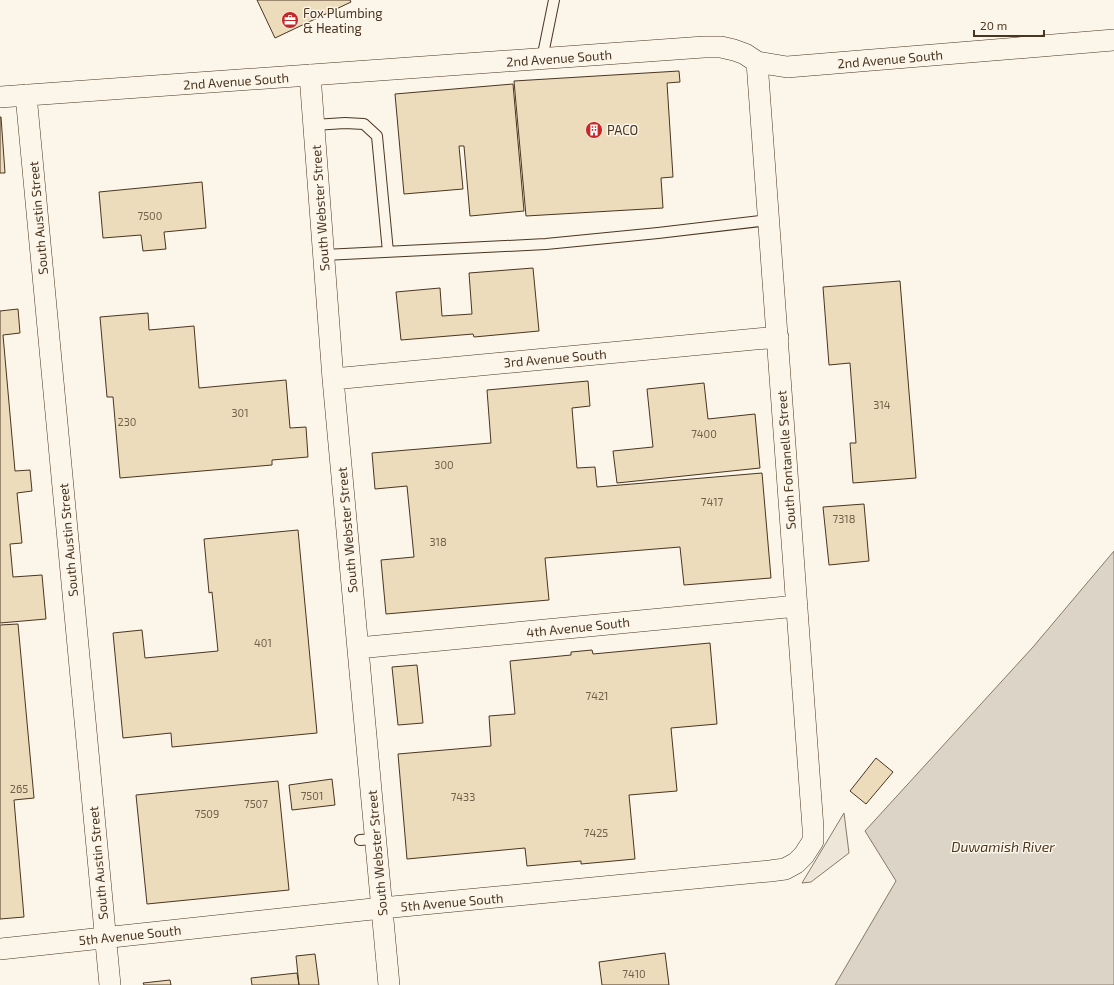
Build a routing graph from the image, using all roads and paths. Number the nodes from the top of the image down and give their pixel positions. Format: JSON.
{"nodes":[{"id":1,"x":554,"y":0,"type":"edge"},
{"id":2,"x":1114,"y":40,"type":"edge"},
{"id":3,"x":542,"y":59,"type":"junction"},
{"id":4,"x":757,"y":62,"type":"junction"},
{"id":5,"x":310,"y":75,"type":"junction"},
{"id":6,"x":26,"y":95,"type":"junction"},
{"id":7,"x":0,"y":97,"type":"edge"},
{"id":8,"x":314,"y":125,"type":"junction"},
{"id":9,"x":769,"y":220,"type":"junction"},
{"id":10,"x":388,"y":252,"type":"junction"},
{"id":11,"x":324,"y":255,"type":"junction"},
{"id":12,"x":778,"y":337,"type":"junction"},
{"id":13,"x":333,"y":379,"type":"junction"},
{"id":14,"x":797,"y":606,"type":"junction"},
{"id":15,"x":358,"y":648,"type":"junction"},
{"id":16,"x":804,"y":855,"type":"joint"},
{"id":17,"x":382,"y":908,"type":"junction"},
{"id":18,"x":106,"y":938,"type":"junction"},
{"id":19,"x":0,"y":949,"type":"edge"},
{"id":20,"x":110,"y":985,"type":"edge"},
{"id":21,"x":389,"y":985,"type":"edge"}],
"edges":[{"from":1,"to":3,"type":"lane"},
{"from":2,"to":4,"type":"street","name":"2nd Avenue South"},
{"from":3,"to":4,"type":"street","name":"2nd Avenue South"},
{"from":3,"to":5,"type":"street","name":"2nd Avenue South"},
{"from":4,"to":9,"type":"street","name":"South Fontanelle Street"},
{"from":5,"to":6,"type":"street","name":"2nd Avenue South"},
{"from":5,"to":8,"type":"street","name":"South Webster Street"},
{"from":6,"to":7,"type":"street","name":"2nd Avenue South"},
{"from":6,"to":18,"type":"street","name":"South Austin Street"},
{"from":8,"to":10,"type":"lane"},
{"from":8,"to":11,"type":"street","name":"South Webster Street"},
{"from":9,"to":10,"type":"lane"},
{"from":9,"to":12,"type":"street","name":"South Fontanelle Street"},
{"from":10,"to":11,"type":"lane"},
{"from":11,"to":13,"type":"street","name":"South Webster Street"},
{"from":12,"to":13,"type":"street","name":"3rd Avenue South"},
{"from":12,"to":14,"type":"street","name":"South Fontanelle Street"},
{"from":13,"to":15,"type":"street","name":"South Webster Street"},
{"from":14,"to":15,"type":"street","name":"4th Avenue South"},
{"from":14,"to":16,"type":"street","name":"South Fontanelle Street"},
{"from":15,"to":17,"type":"street","name":"South Webster Street"},
{"from":16,"to":17,"type":"street","name":"5th Avenue South"},
{"from":17,"to":18,"type":"street","name":"5th Avenue South"},
{"from":17,"to":21,"type":"street","name":"South Webster Street"},
{"from":18,"to":19,"type":"street","name":"5th Avenue South"},
{"from":18,"to":20,"type":"street","name":"South Austin Street"}]}
